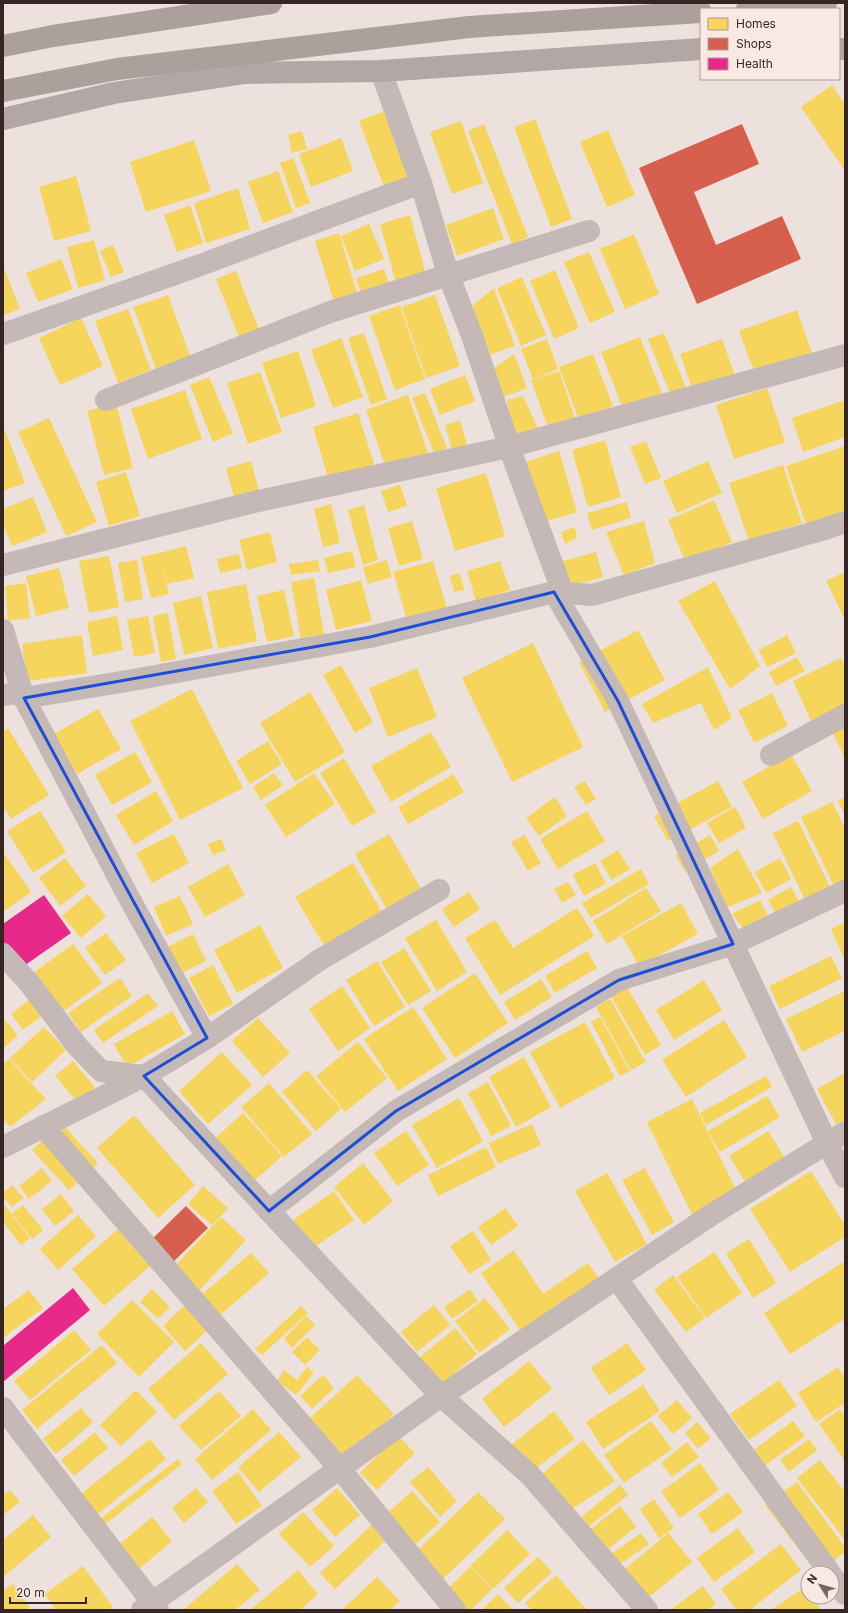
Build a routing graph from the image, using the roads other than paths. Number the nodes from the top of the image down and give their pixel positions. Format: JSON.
{"nodes":[{"id":1,"x":271,"y":3,"type":"edge"},
{"id":2,"x":826,"y":3,"type":"edge"},
{"id":3,"x":760,"y":8,"type":"edge"},
{"id":4,"x":700,"y":12,"type":"edge"},
{"id":5,"x":3,"y":46,"type":"edge"},
{"id":6,"x":700,"y":49,"type":"edge"},
{"id":7,"x":381,"y":71,"type":"junction"},
{"id":8,"x":3,"y":91,"type":"edge"},
{"id":9,"x":3,"y":119,"type":"edge"},
{"id":10,"x":421,"y":183,"type":"junction"},
{"id":11,"x":589,"y":230,"type":"dead end"},
{"id":12,"x":448,"y":274,"type":"junction"},
{"id":13,"x":3,"y":334,"type":"edge"},
{"id":14,"x":845,"y":355,"type":"edge"},
{"id":15,"x":106,"y":400,"type":"dead end"},
{"id":16,"x":509,"y":448,"type":"junction"},
{"id":17,"x":845,"y":522,"type":"edge"},
{"id":18,"x":3,"y":565,"type":"edge"},
{"id":19,"x":559,"y":592,"type":"junction"},
{"id":20,"x":3,"y":630,"type":"edge"},
{"id":21,"x":13,"y":696,"type":"edge"},
{"id":22,"x":845,"y":715,"type":"edge"},
{"id":23,"x":771,"y":755,"type":"dead end"},
{"id":24,"x":439,"y":890,"type":"dead end"},
{"id":25,"x":845,"y":891,"type":"edge"},
{"id":26,"x":733,"y":944,"type":"junction"},
{"id":27,"x":3,"y":954,"type":"edge"},
{"id":28,"x":207,"y":1038,"type":"junction"},
{"id":29,"x":144,"y":1076,"type":"junction"},
{"id":30,"x":43,"y":1126,"type":"junction"},
{"id":31,"x":845,"y":1132,"type":"edge"},
{"id":32,"x":827,"y":1143,"type":"junction"},
{"id":33,"x":3,"y":1147,"type":"edge"},
{"id":34,"x":845,"y":1177,"type":"edge"},
{"id":35,"x":269,"y":1211,"type":"junction"},
{"id":36,"x":617,"y":1279,"type":"junction"},
{"id":37,"x":442,"y":1396,"type":"junction"},
{"id":38,"x":3,"y":1408,"type":"edge"},
{"id":39,"x":340,"y":1469,"type":"junction"},
{"id":40,"x":824,"y":1565,"type":"edge"},
{"id":41,"x":151,"y":1608,"type":"edge"},
{"id":42,"x":455,"y":1610,"type":"edge"},
{"id":43,"x":647,"y":1610,"type":"edge"}],
"edges":[{"from":1,"to":5,"type":"highway"},
{"from":2,"to":3,"type":"highway"},
{"from":4,"to":8,"type":"highway"},
{"from":6,"to":7,"type":"main road"},
{"from":7,"to":9,"type":"main road"},
{"from":7,"to":10,"type":"street"},
{"from":10,"to":12,"type":"street"},
{"from":10,"to":13,"type":"street"},
{"from":11,"to":12,"type":"street"},
{"from":12,"to":15,"type":"street"},
{"from":12,"to":16,"type":"street"},
{"from":14,"to":16,"type":"street"},
{"from":16,"to":18,"type":"street"},
{"from":16,"to":19,"type":"street"},
{"from":17,"to":19,"type":"street"},
{"from":19,"to":21,"type":"street"},
{"from":19,"to":26,"type":"street"},
{"from":20,"to":21,"type":"street"},
{"from":21,"to":28,"type":"street"},
{"from":22,"to":23,"type":"street"},
{"from":24,"to":28,"type":"street"},
{"from":25,"to":26,"type":"street"},
{"from":26,"to":32,"type":"street"},
{"from":26,"to":35,"type":"street"},
{"from":27,"to":29,"type":"street"},
{"from":28,"to":29,"type":"street"},
{"from":29,"to":30,"type":"street"},
{"from":29,"to":35,"type":"street"},
{"from":30,"to":33,"type":"street"},
{"from":30,"to":39,"type":"street"},
{"from":31,"to":32,"type":"street"},
{"from":32,"to":34,"type":"street"},
{"from":32,"to":36,"type":"street"},
{"from":35,"to":37,"type":"street"},
{"from":36,"to":37,"type":"street"},
{"from":36,"to":40,"type":"street"},
{"from":37,"to":39,"type":"street"},
{"from":37,"to":43,"type":"street"},
{"from":38,"to":41,"type":"street"},
{"from":39,"to":41,"type":"street"},
{"from":39,"to":42,"type":"street"}]}
